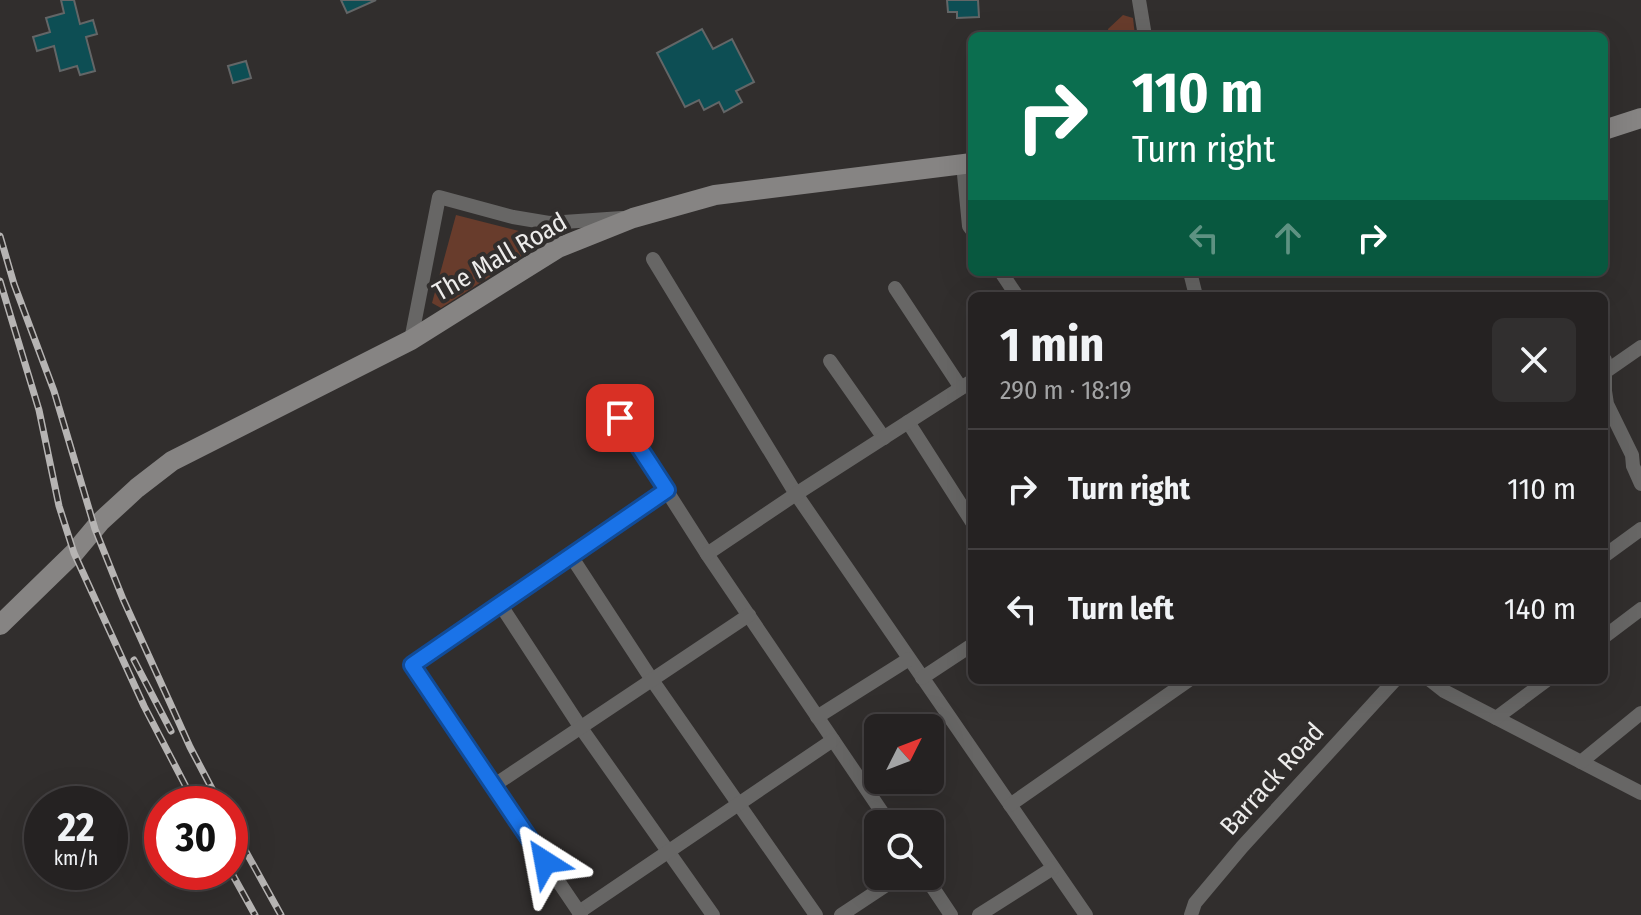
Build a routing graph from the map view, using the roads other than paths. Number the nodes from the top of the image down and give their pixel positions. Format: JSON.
{"nodes":[{"id":1,"x":1139,"y":0,"type":"edge"},
{"id":2,"x":1144,"y":32,"type":"edge"},
{"id":3,"x":1641,"y":118,"type":"edge"},
{"id":4,"x":1608,"y":129,"type":"edge"},
{"id":5,"x":967,"y":163,"type":"edge"},
{"id":6,"x":968,"y":194,"type":"edge"},
{"id":7,"x":633,"y":218,"type":"junction"},
{"id":8,"x":653,"y":259,"type":"dead end"},
{"id":9,"x":895,"y":288,"type":"dead end"},
{"id":10,"x":411,"y":340,"type":"junction"},
{"id":11,"x":1641,"y":348,"type":"edge"},
{"id":12,"x":830,"y":361,"type":"dead end"},
{"id":13,"x":1608,"y":364,"type":"edge"},
{"id":14,"x":966,"y":385,"type":"edge"},
{"id":15,"x":605,"y":394,"type":"dead end"},
{"id":16,"x":1608,"y":406,"type":"edge"},
{"id":17,"x":908,"y":422,"type":"junction"},
{"id":18,"x":884,"y":438,"type":"junction"},
{"id":19,"x":1637,"y":453,"type":"edge"},
{"id":20,"x":1641,"y":484,"type":"edge"},
{"id":21,"x":667,"y":490,"type":"junction"},
{"id":22,"x":796,"y":494,"type":"junction"},
{"id":23,"x":968,"y":516,"type":"edge"},
{"id":24,"x":1641,"y":529,"type":"edge"},
{"id":25,"x":1608,"y":553,"type":"edge"},
{"id":26,"x":707,"y":554,"type":"junction"},
{"id":27,"x":571,"y":556,"type":"junction"},
{"id":28,"x":500,"y":604,"type":"junction"},
{"id":29,"x":1641,"y":609,"type":"edge"},
{"id":30,"x":749,"y":615,"type":"junction"},
{"id":31,"x":0,"y":625,"type":"edge"},
{"id":32,"x":1608,"y":634,"type":"edge"},
{"id":33,"x":968,"y":648,"type":"edge"},
{"id":34,"x":909,"y":659,"type":"junction"},
{"id":35,"x":922,"y":678,"type":"junction"},
{"id":36,"x":652,"y":680,"type":"junction"},
{"id":37,"x":1183,"y":684,"type":"edge"},
{"id":38,"x":1391,"y":684,"type":"edge"},
{"id":39,"x":1436,"y":684,"type":"edge"},
{"id":40,"x":1542,"y":684,"type":"edge"},
{"id":41,"x":1641,"y":713,"type":"edge"},
{"id":42,"x":817,"y":717,"type":"junction"},
{"id":43,"x":1496,"y":718,"type":"junction"},
{"id":44,"x":581,"y":728,"type":"junction"},
{"id":45,"x":833,"y":740,"type":"junction"},
{"id":46,"x":1581,"y":762,"type":"junction"},
{"id":47,"x":493,"y":786,"type":"junction"},
{"id":48,"x":1641,"y":793,"type":"edge"},
{"id":49,"x":739,"y":805,"type":"junction"},
{"id":50,"x":1010,"y":805,"type":"junction"},
{"id":51,"x":880,"y":810,"type":"edge"},
{"id":52,"x":669,"y":852,"type":"junction"},
{"id":53,"x":1053,"y":868,"type":"junction"},
{"id":54,"x":879,"y":890,"type":"edge"},
{"id":55,"x":934,"y":890,"type":"edge"},
{"id":56,"x":580,"y":914,"type":"edge"},
{"id":57,"x":713,"y":915,"type":"edge"},
{"id":58,"x":816,"y":915,"type":"edge"},
{"id":59,"x":841,"y":915,"type":"edge"},
{"id":60,"x":951,"y":915,"type":"edge"},
{"id":61,"x":979,"y":915,"type":"edge"},
{"id":62,"x":1086,"y":915,"type":"edge"},
{"id":63,"x":1191,"y":915,"type":"edge"}],
"edges":[{"from":1,"to":2,"type":"street"},
{"from":3,"to":4,"type":"street"},
{"from":5,"to":6,"type":"street"},
{"from":5,"to":7,"type":"street","name":"The Mall Road"},
{"from":7,"to":10,"type":"street","name":"The Mall Road"},
{"from":7,"to":10,"type":"street"},
{"from":8,"to":22,"type":"street"},
{"from":9,"to":14,"type":"street"},
{"from":10,"to":31,"type":"street","name":"The Mall Road"},
{"from":11,"to":13,"type":"street"},
{"from":12,"to":18,"type":"street"},
{"from":14,"to":17,"type":"street"},
{"from":15,"to":21,"type":"street"},
{"from":16,"to":19,"type":"street"},
{"from":17,"to":18,"type":"street"},
{"from":17,"to":23,"type":"street"},
{"from":18,"to":22,"type":"street"},
{"from":19,"to":20,"type":"street"},
{"from":21,"to":26,"type":"street"},
{"from":21,"to":27,"type":"street"},
{"from":22,"to":26,"type":"street"},
{"from":22,"to":34,"type":"street"},
{"from":24,"to":25,"type":"street"},
{"from":26,"to":30,"type":"street"},
{"from":27,"to":28,"type":"street"},
{"from":27,"to":36,"type":"street"},
{"from":28,"to":44,"type":"street"},
{"from":28,"to":47,"type":"street"},
{"from":29,"to":32,"type":"street"},
{"from":30,"to":36,"type":"street"},
{"from":30,"to":42,"type":"street"},
{"from":33,"to":35,"type":"street"},
{"from":34,"to":35,"type":"street"},
{"from":34,"to":42,"type":"street"},
{"from":35,"to":50,"type":"street"},
{"from":36,"to":44,"type":"street"},
{"from":36,"to":49,"type":"street"},
{"from":37,"to":50,"type":"street"},
{"from":38,"to":63,"type":"street","name":"Barrack Road"},
{"from":39,"to":43,"type":"street"},
{"from":40,"to":43,"type":"street"},
{"from":41,"to":46,"type":"street"},
{"from":42,"to":45,"type":"street"},
{"from":43,"to":46,"type":"street"},
{"from":44,"to":47,"type":"street"},
{"from":44,"to":52,"type":"street"},
{"from":45,"to":49,"type":"street"},
{"from":45,"to":51,"type":"street"},
{"from":46,"to":48,"type":"street"},
{"from":47,"to":56,"type":"street"},
{"from":49,"to":52,"type":"street"},
{"from":49,"to":58,"type":"street"},
{"from":50,"to":53,"type":"street"},
{"from":52,"to":56,"type":"street"},
{"from":52,"to":57,"type":"street"},
{"from":53,"to":61,"type":"street"},
{"from":53,"to":62,"type":"street"},
{"from":54,"to":59,"type":"street"},
{"from":55,"to":60,"type":"street"}]}
